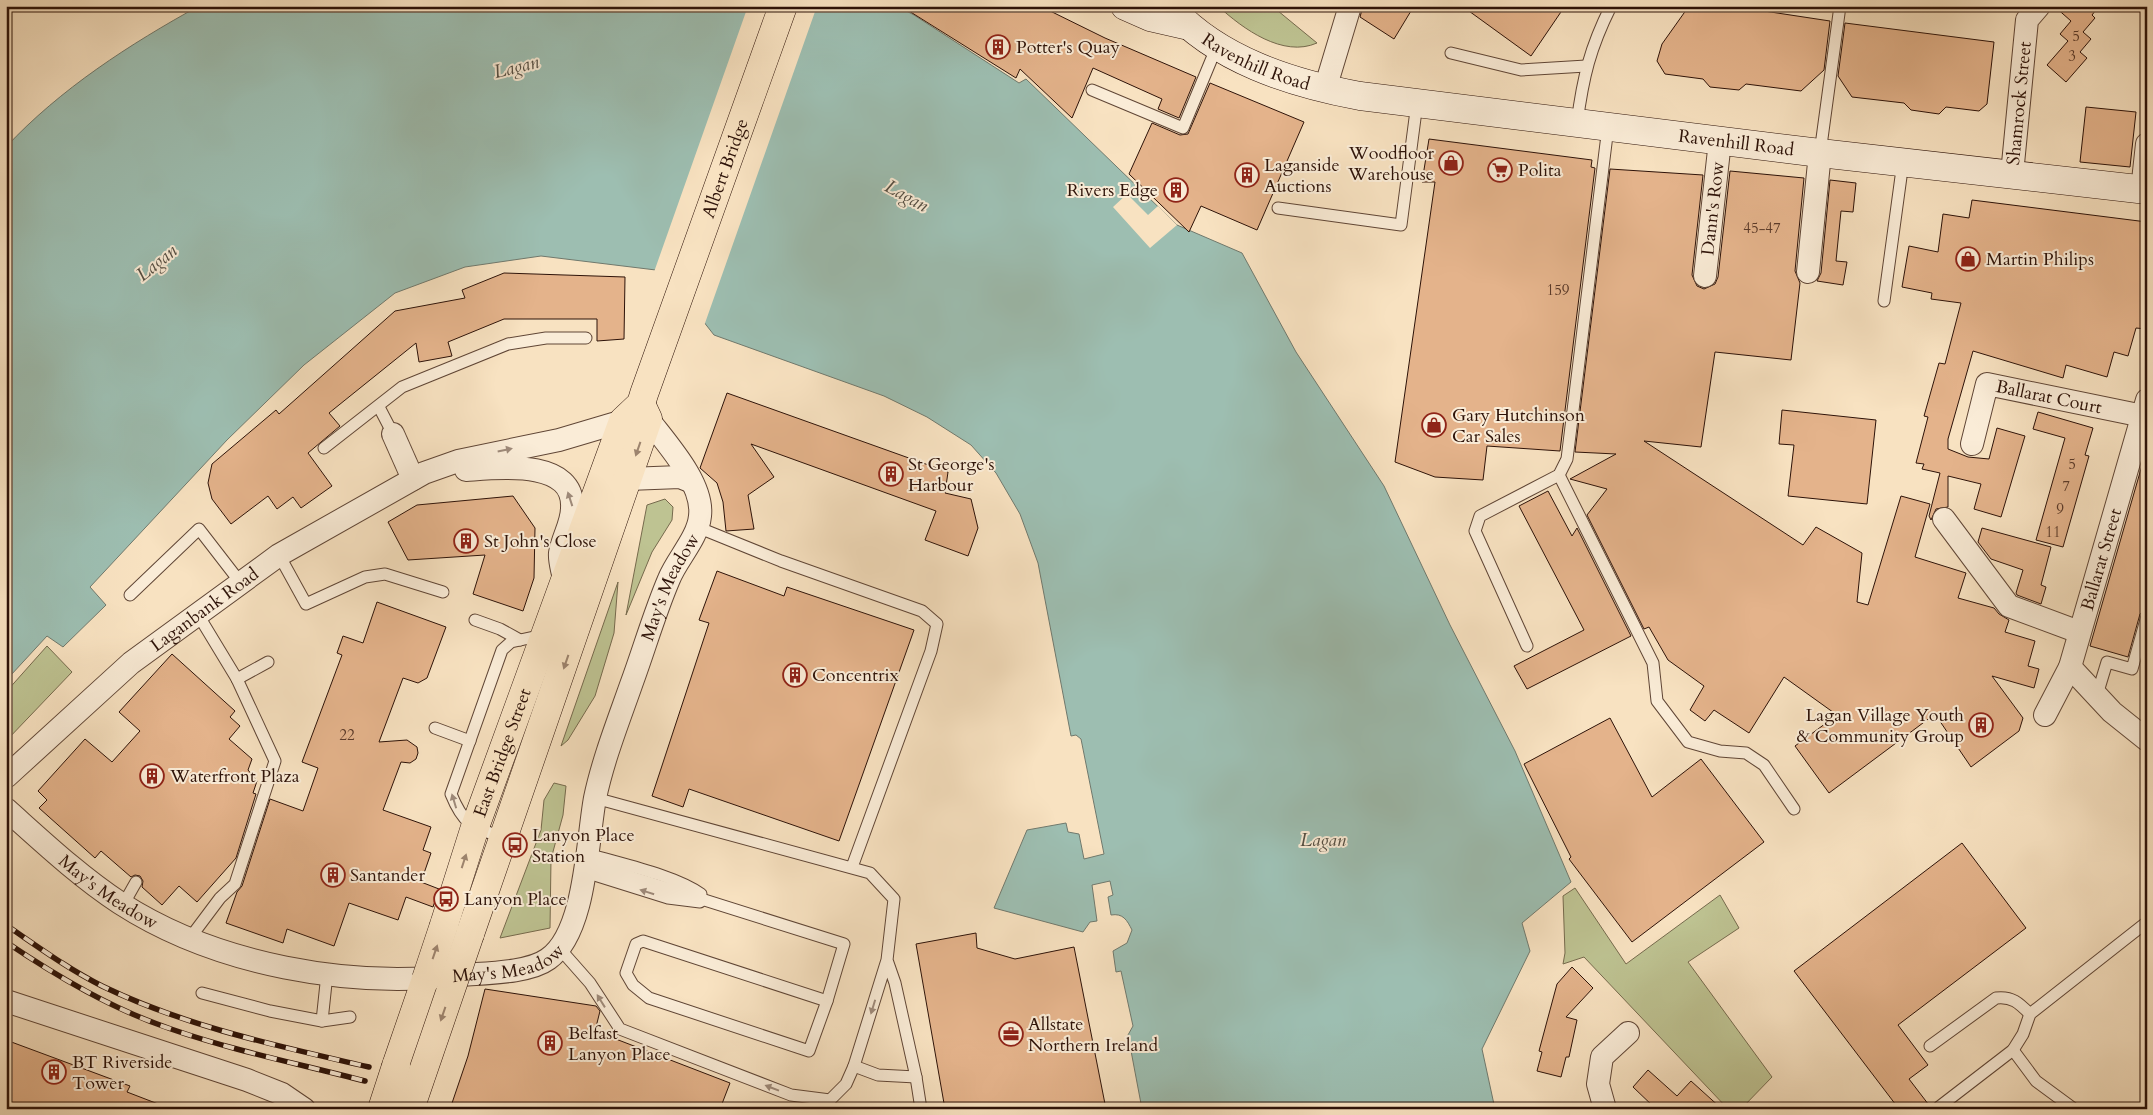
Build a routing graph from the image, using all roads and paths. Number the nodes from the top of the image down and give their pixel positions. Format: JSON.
{"nodes":[{"id":1,"x":782,"y":6,"type":"edge"},
{"id":2,"x":1125,"y":6,"type":"edge"},
{"id":3,"x":1350,"y":6,"type":"edge"},
{"id":4,"x":1611,"y":6,"type":"edge"},
{"id":5,"x":1840,"y":6,"type":"edge"},
{"id":6,"x":2039,"y":6,"type":"edge"},
{"id":7,"x":1177,"y":15,"type":"edge"},
{"id":8,"x":1217,"y":46,"type":"junction"},
{"id":9,"x":1451,"y":53,"type":"dead end"},
{"id":10,"x":1586,"y":66,"type":"junction"},
{"id":11,"x":1326,"y":89,"type":"junction"},
{"id":12,"x":1092,"y":90,"type":"dead end"},
{"id":13,"x":1418,"y":103,"type":"junction"},
{"id":14,"x":1577,"y":123,"type":"junction"},
{"id":15,"x":1608,"y":127,"type":"junction"},
{"id":16,"x":1720,"y":141,"type":"junction"},
{"id":17,"x":2147,"y":144,"type":"edge"},
{"id":18,"x":1820,"y":153,"type":"junction"},
{"id":19,"x":1903,"y":162,"type":"junction"},
{"id":20,"x":2012,"y":174,"type":"junction"},
{"id":21,"x":2144,"y":190,"type":"edge"},
{"id":22,"x":1278,"y":208,"type":"dead end"},
{"id":23,"x":1808,"y":272,"type":"dead end"},
{"id":24,"x":1705,"y":276,"type":"dead end"},
{"id":25,"x":1884,"y":301,"type":"dead end"},
{"id":26,"x":667,"y":331,"type":"joint"},
{"id":27,"x":586,"y":338,"type":"dead end"},
{"id":28,"x":379,"y":407,"type":"junction"},
{"id":29,"x":2145,"y":408,"type":"edge"},
{"id":30,"x":637,"y":415,"type":"junction"},
{"id":31,"x":393,"y":434,"type":"joint"},
{"id":32,"x":1972,"y":444,"type":"dead end"},
{"id":33,"x":324,"y":448,"type":"dead end"},
{"id":34,"x":1559,"y":474,"type":"junction"},
{"id":35,"x":418,"y":476,"type":"junction"},
{"id":36,"x":628,"y":479,"type":"junction"},
{"id":37,"x":690,"y":480,"type":"junction"},
{"id":38,"x":1944,"y":519,"type":"dead end"},
{"id":39,"x":697,"y":527,"type":"junction"},
{"id":40,"x":279,"y":555,"type":"junction"},
{"id":41,"x":564,"y":580,"type":"junction"},
{"id":42,"x":240,"y":582,"type":"junction"},
{"id":43,"x":443,"y":592,"type":"dead end"},
{"id":44,"x":130,"y":595,"type":"dead end"},
{"id":45,"x":197,"y":613,"type":"junction"},
{"id":46,"x":2147,"y":616,"type":"edge"},
{"id":47,"x":475,"y":620,"type":"dead end"},
{"id":48,"x":2079,"y":632,"type":"junction"},
{"id":49,"x":532,"y":637,"type":"junction"},
{"id":50,"x":1528,"y":646,"type":"dead end"},
{"id":51,"x":268,"y":662,"type":"dead end"},
{"id":52,"x":2070,"y":667,"type":"junction"},
{"id":53,"x":237,"y":679,"type":"junction"},
{"id":54,"x":2097,"y":695,"type":"junction"},
{"id":55,"x":2046,"y":716,"type":"dead end"},
{"id":56,"x":435,"y":728,"type":"dead end"},
{"id":57,"x":2147,"y":740,"type":"edge"},
{"id":58,"x":470,"y":741,"type":"junction"},
{"id":59,"x":6,"y":777,"type":"edge"},
{"id":60,"x":595,"y":798,"type":"junction"},
{"id":61,"x":6,"y":809,"type":"edge"},
{"id":62,"x":1794,"y":809,"type":"dead end"},
{"id":63,"x":475,"y":827,"type":"junction"},
{"id":64,"x":504,"y":838,"type":"junction"},
{"id":65,"x":587,"y":863,"type":"junction"},
{"id":66,"x":852,"y":867,"type":"junction"},
{"id":67,"x":136,"y":882,"type":"dead end"},
{"id":68,"x":712,"y":902,"type":"junction"},
{"id":69,"x":123,"y":905,"type":"junction"},
{"id":70,"x":2147,"y":922,"type":"edge"},
{"id":71,"x":190,"y":938,"type":"junction"},
{"id":72,"x":560,"y":949,"type":"junction"},
{"id":73,"x":887,"y":960,"type":"junction"},
{"id":74,"x":327,"y":974,"type":"junction"},
{"id":75,"x":202,"y":993,"type":"dead end"},
{"id":76,"x":6,"y":1001,"type":"edge"},
{"id":77,"x":827,"y":1001,"type":"junction"},
{"id":78,"x":2030,"y":1014,"type":"junction"},
{"id":79,"x":350,"y":1017,"type":"dead end"},
{"id":80,"x":322,"y":1021,"type":"junction"},
{"id":81,"x":1628,"y":1034,"type":"dead end"},
{"id":82,"x":1930,"y":1046,"type":"dead end"},
{"id":83,"x":2013,"y":1050,"type":"junction"},
{"id":84,"x":854,"y":1066,"type":"junction"},
{"id":85,"x":916,"y":1077,"type":"junction"},
{"id":86,"x":833,"y":1104,"type":"edge"},
{"id":87,"x":1939,"y":1107,"type":"dead end"},
{"id":88,"x":304,"y":1109,"type":"edge"},
{"id":89,"x":382,"y":1109,"type":"edge"},
{"id":90,"x":410,"y":1109,"type":"edge"},
{"id":91,"x":921,"y":1109,"type":"edge"},
{"id":92,"x":1605,"y":1109,"type":"edge"},
{"id":93,"x":2074,"y":1109,"type":"edge"}],
"edges":[{"from":1,"to":26,"type":"main road","name":"Albert Bridge"},
{"from":2,"to":7,"type":"main road"},
{"from":3,"to":11,"type":"street","name":"Ravenhill Road"},
{"from":4,"to":10,"type":"lane"},
{"from":5,"to":18,"type":"lane"},
{"from":6,"to":20,"type":"street","name":"Shamrock Street"},
{"from":7,"to":8,"type":"main road","name":"Ravenhill Road"},
{"from":8,"to":11,"type":"main road","name":"Ravenhill Road"},
{"from":8,"to":12,"type":"lane"},
{"from":9,"to":10,"type":"lane"},
{"from":10,"to":14,"type":"lane"},
{"from":11,"to":13,"type":"main road","name":"Ravenhill Road"},
{"from":13,"to":14,"type":"main road","name":"Ravenhill Road"},
{"from":13,"to":22,"type":"lane"},
{"from":14,"to":15,"type":"main road","name":"Ravenhill Road"},
{"from":15,"to":16,"type":"main road","name":"Ravenhill Road"},
{"from":15,"to":34,"type":"lane"},
{"from":16,"to":18,"type":"main road","name":"Ravenhill Road"},
{"from":16,"to":24,"type":"street","name":"Dann's Row"},
{"from":17,"to":21,"type":"street"},
{"from":18,"to":19,"type":"main road","name":"Ravenhill Road"},
{"from":18,"to":23,"type":"street"},
{"from":19,"to":20,"type":"main road","name":"Ravenhill Road"},
{"from":19,"to":25,"type":"lane"},
{"from":20,"to":21,"type":"main road","name":"Ravenhill Road"},
{"from":26,"to":30,"type":"main road","name":"East Bridge Street"},
{"from":27,"to":28,"type":"lane"},
{"from":28,"to":31,"type":"lane"},
{"from":28,"to":33,"type":"lane"},
{"from":29,"to":32,"type":"street","name":"Ballarat Court"},
{"from":29,"to":48,"type":"street","name":"Ballarat Street"},
{"from":35,"to":30,"type":"street","name":"Laganbank Road","one_way":true},
{"from":30,"to":36,"type":"main road","name":"East Bridge Street","one_way":true},
{"from":30,"to":37,"type":"street","name":"May's Meadow"},
{"from":30,"to":41,"type":"main road","name":"East Bridge Street"},
{"from":31,"to":35,"type":"street"},
{"from":34,"to":50,"type":"lane"},
{"from":34,"to":62,"type":"lane"},
{"from":35,"to":40,"type":"street","name":"Laganbank Road"},
{"from":41,"to":35,"type":"street","name":"Laganbank Road","one_way":true},
{"from":36,"to":37,"type":"street"},
{"from":36,"to":64,"type":"main road","name":"East Bridge Street","one_way":true},
{"from":37,"to":39,"type":"street","name":"May's Meadow"},
{"from":38,"to":48,"type":"street"},
{"from":39,"to":60,"type":"street","name":"May's Meadow"},
{"from":39,"to":66,"type":"lane"},
{"from":40,"to":42,"type":"street","name":"Laganbank Road"},
{"from":40,"to":43,"type":"lane"},
{"from":41,"to":49,"type":"main road","name":"East Bridge Street"},
{"from":42,"to":44,"type":"lane"},
{"from":42,"to":45,"type":"street","name":"Laganbank Road"},
{"from":45,"to":53,"type":"lane"},
{"from":45,"to":59,"type":"street","name":"Laganbank Road"},
{"from":46,"to":54,"type":"lane"},
{"from":47,"to":49,"type":"lane"},
{"from":48,"to":52,"type":"street","name":"Ballarat Street"},
{"from":49,"to":58,"type":"lane"},
{"from":49,"to":63,"type":"main road","name":"East Bridge Street"},
{"from":51,"to":53,"type":"lane"},
{"from":52,"to":54,"type":"street"},
{"from":52,"to":55,"type":"street","name":"Ballarat Street"},
{"from":53,"to":71,"type":"lane"},
{"from":54,"to":57,"type":"street"},
{"from":56,"to":58,"type":"lane"},
{"from":63,"to":58,"type":"lane","one_way":true},
{"from":60,"to":65,"type":"street","name":"May's Meadow"},
{"from":60,"to":66,"type":"lane"},
{"from":61,"to":69,"type":"street","name":"May's Meadow"},
{"from":63,"to":64,"type":"lane"},
{"from":89,"to":63,"type":"main road","name":"East Bridge Street","one_way":true,"bridge":true},
{"from":64,"to":90,"type":"main road","name":"East Bridge Street","one_way":true,"bridge":true},
{"from":65,"to":68,"type":"lane"},
{"from":68,"to":65,"type":"lane","one_way":true},
{"from":65,"to":72,"type":"street","name":"May's Meadow"},
{"from":66,"to":73,"type":"lane"},
{"from":67,"to":69,"type":"lane"},
{"from":68,"to":77,"type":"lane"},
{"from":69,"to":71,"type":"street","name":"May's Meadow"},
{"from":70,"to":78,"type":"lane"},
{"from":71,"to":74,"type":"street","name":"May's Meadow"},
{"from":72,"to":74,"type":"street","name":"May's Meadow"},
{"from":86,"to":72,"type":"lane","one_way":true},
{"from":73,"to":84,"type":"lane","one_way":true},
{"from":73,"to":85,"type":"lane"},
{"from":74,"to":80,"type":"lane"},
{"from":75,"to":80,"type":"lane"},
{"from":76,"to":88,"type":"street"},
{"from":77,"to":77,"type":"lane"},
{"from":78,"to":82,"type":"lane"},
{"from":78,"to":83,"type":"lane"},
{"from":79,"to":80,"type":"lane"},
{"from":81,"to":92,"type":"street"},
{"from":83,"to":87,"type":"lane"},
{"from":83,"to":93,"type":"lane"},
{"from":84,"to":85,"type":"lane"},
{"from":84,"to":86,"type":"lane"},
{"from":85,"to":91,"type":"lane"}]}
